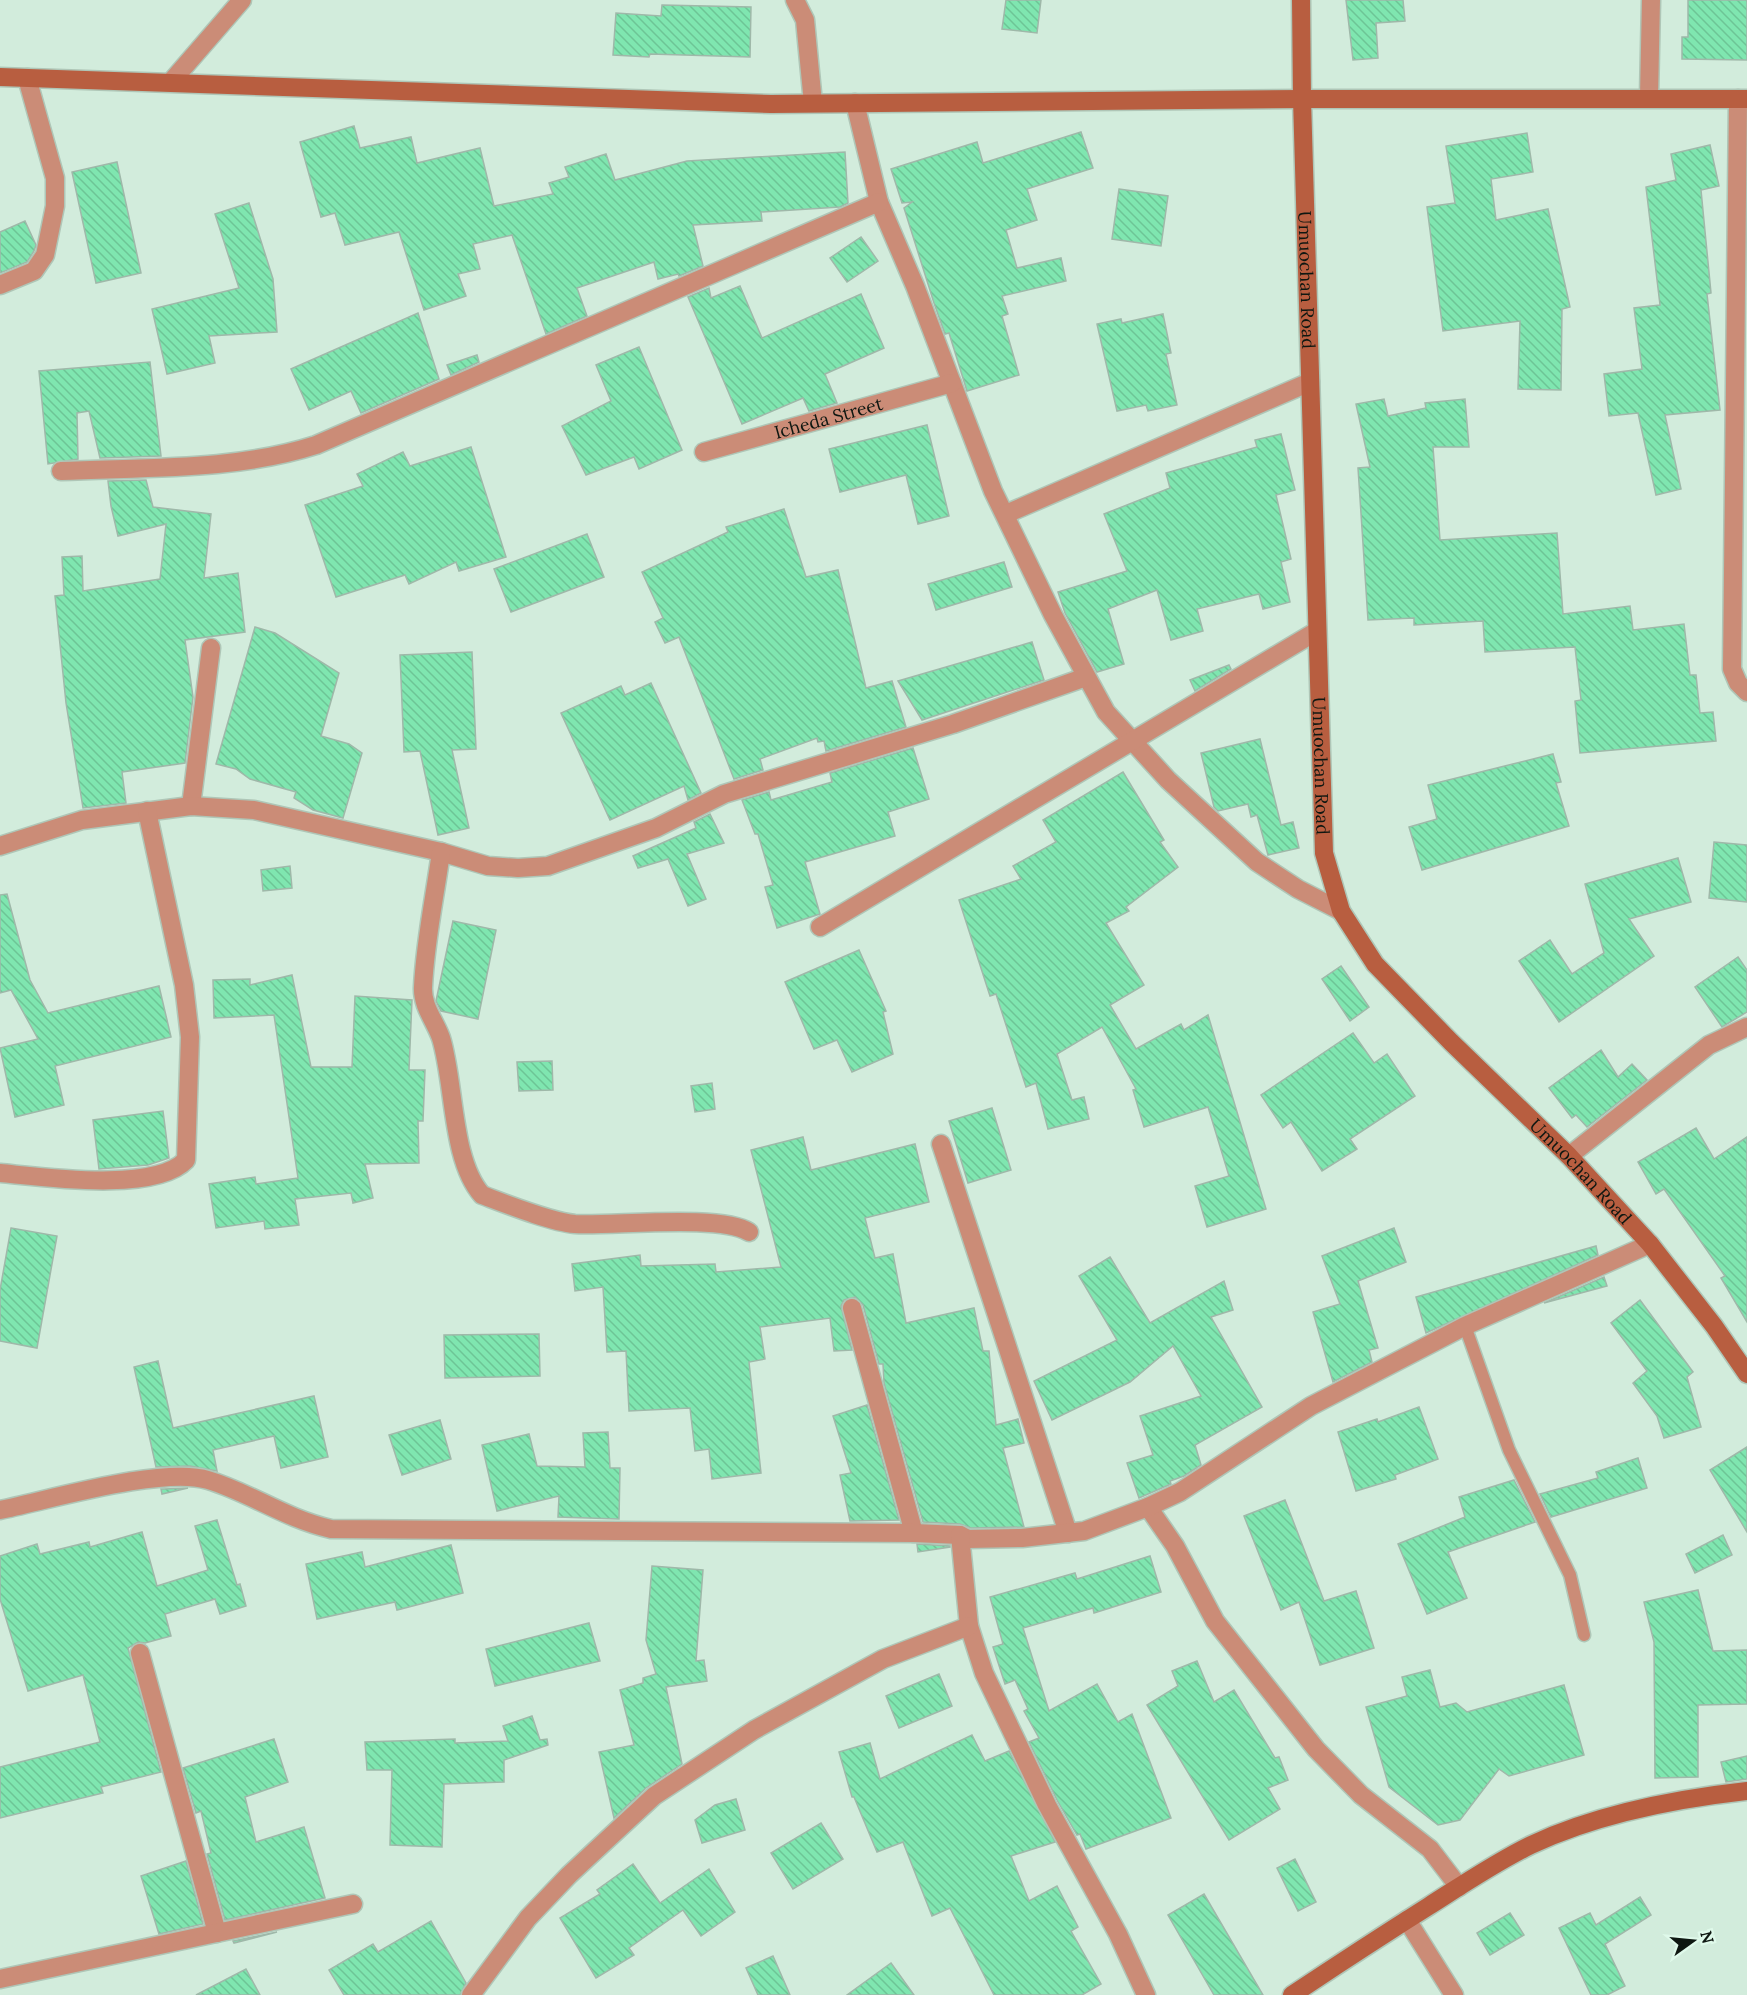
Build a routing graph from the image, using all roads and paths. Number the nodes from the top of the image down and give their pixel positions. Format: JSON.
{"nodes":[{"id":1,"x":243,"y":0,"type":"edge"},
{"id":2,"x":795,"y":0,"type":"edge"},
{"id":3,"x":1301,"y":0,"type":"edge"},
{"id":4,"x":1651,"y":0,"type":"edge"},
{"id":5,"x":0,"y":77,"type":"edge"},
{"id":6,"x":27,"y":78,"type":"junction"},
{"id":7,"x":171,"y":82,"type":"junction"},
{"id":8,"x":1649,"y":98,"type":"junction"},
{"id":9,"x":1302,"y":99,"type":"junction"},
{"id":10,"x":1743,"y":99,"type":"edge"},
{"id":11,"x":813,"y":103,"type":"junction"},
{"id":12,"x":855,"y":103,"type":"junction"},
{"id":13,"x":879,"y":202,"type":"junction"},
{"id":14,"x":0,"y":285,"type":"edge"},
{"id":15,"x":1310,"y":382,"type":"junction"},
{"id":16,"x":952,"y":383,"type":"junction"},
{"id":17,"x":704,"y":452,"type":"dead end"},
{"id":18,"x":61,"y":471,"type":"dead end"},
{"id":19,"x":1006,"y":514,"type":"junction"},
{"id":20,"x":1317,"y":631,"type":"junction"},
{"id":21,"x":211,"y":648,"type":"dead end"},
{"id":22,"x":1086,"y":677,"type":"junction"},
{"id":23,"x":1747,"y":692,"type":"edge"},
{"id":24,"x":1131,"y":741,"type":"junction"},
{"id":25,"x":191,"y":806,"type":"junction"},
{"id":26,"x":147,"y":812,"type":"junction"},
{"id":27,"x":0,"y":846,"type":"edge"},
{"id":28,"x":441,"y":852,"type":"junction"},
{"id":29,"x":1341,"y":911,"type":"junction"},
{"id":30,"x":820,"y":927,"type":"dead end"},
{"id":31,"x":1747,"y":1027,"type":"edge"},
{"id":32,"x":942,"y":1144,"type":"dead end"},
{"id":33,"x":1569,"y":1156,"type":"junction"},
{"id":34,"x":0,"y":1173,"type":"edge"},
{"id":35,"x":749,"y":1232,"type":"dead end"},
{"id":36,"x":1650,"y":1244,"type":"junction"},
{"id":37,"x":852,"y":1308,"type":"dead end"},
{"id":38,"x":1465,"y":1326,"type":"junction"},
{"id":39,"x":1747,"y":1374,"type":"edge"},
{"id":40,"x":1148,"y":1507,"type":"junction"},
{"id":41,"x":0,"y":1510,"type":"edge"},
{"id":42,"x":914,"y":1533,"type":"junction"},
{"id":43,"x":1068,"y":1533,"type":"junction"},
{"id":44,"x":960,"y":1535,"type":"junction"},
{"id":45,"x":969,"y":1626,"type":"junction"},
{"id":46,"x":1584,"y":1635,"type":"dead end"},
{"id":47,"x":140,"y":1653,"type":"dead end"},
{"id":48,"x":1747,"y":1791,"type":"edge"},
{"id":49,"x":1458,"y":1887,"type":"junction"},
{"id":50,"x":353,"y":1904,"type":"dead end"},
{"id":51,"x":1407,"y":1920,"type":"junction"},
{"id":52,"x":217,"y":1933,"type":"junction"},
{"id":53,"x":0,"y":1979,"type":"edge"},
{"id":54,"x":471,"y":1995,"type":"edge"},
{"id":55,"x":1146,"y":1995,"type":"edge"},
{"id":56,"x":1292,"y":1995,"type":"edge"},
{"id":57,"x":1454,"y":1995,"type":"edge"}],
"edges":[{"from":1,"to":7,"type":"street"},
{"from":2,"to":11,"type":"street"},
{"from":3,"to":9,"type":"street","name":"Umuochan Road"},
{"from":4,"to":8,"type":"street"},
{"from":5,"to":6,"type":"street"},
{"from":6,"to":7,"type":"street"},
{"from":6,"to":14,"type":"street"},
{"from":7,"to":11,"type":"street"},
{"from":8,"to":9,"type":"street"},
{"from":8,"to":10,"type":"street"},
{"from":9,"to":12,"type":"street"},
{"from":9,"to":15,"type":"street","name":"Umuochan Road"},
{"from":10,"to":23,"type":"street"},
{"from":11,"to":12,"type":"street"},
{"from":12,"to":13,"type":"street"},
{"from":13,"to":16,"type":"street"},
{"from":13,"to":18,"type":"street"},
{"from":15,"to":19,"type":"street"},
{"from":15,"to":20,"type":"street","name":"Umuochan Road"},
{"from":16,"to":17,"type":"street","name":"Icheda Street"},
{"from":16,"to":19,"type":"street"},
{"from":19,"to":22,"type":"street"},
{"from":20,"to":24,"type":"street"},
{"from":20,"to":29,"type":"street","name":"Umuochan Road"},
{"from":21,"to":25,"type":"street"},
{"from":22,"to":24,"type":"street"},
{"from":22,"to":28,"type":"street"},
{"from":24,"to":29,"type":"street"},
{"from":24,"to":30,"type":"street"},
{"from":25,"to":26,"type":"street"},
{"from":25,"to":28,"type":"street"},
{"from":26,"to":27,"type":"street"},
{"from":26,"to":34,"type":"street"},
{"from":28,"to":35,"type":"street"},
{"from":29,"to":33,"type":"street","name":"Umuochan Road"},
{"from":31,"to":33,"type":"street"},
{"from":32,"to":43,"type":"street"},
{"from":33,"to":36,"type":"street","name":"Umuochan Road"},
{"from":36,"to":38,"type":"street"},
{"from":36,"to":39,"type":"street","name":"Umuochan Road"},
{"from":37,"to":42,"type":"street"},
{"from":38,"to":40,"type":"street"},
{"from":38,"to":46,"type":"lane"},
{"from":40,"to":43,"type":"street"},
{"from":40,"to":49,"type":"street"},
{"from":41,"to":42,"type":"street"},
{"from":42,"to":44,"type":"street"},
{"from":43,"to":44,"type":"street"},
{"from":44,"to":45,"type":"street"},
{"from":45,"to":54,"type":"street"},
{"from":45,"to":55,"type":"street"},
{"from":47,"to":52,"type":"street"},
{"from":48,"to":49,"type":"street"},
{"from":49,"to":51,"type":"street"},
{"from":50,"to":52,"type":"street"},
{"from":51,"to":56,"type":"street"},
{"from":51,"to":57,"type":"street"},
{"from":52,"to":53,"type":"street"}]}
